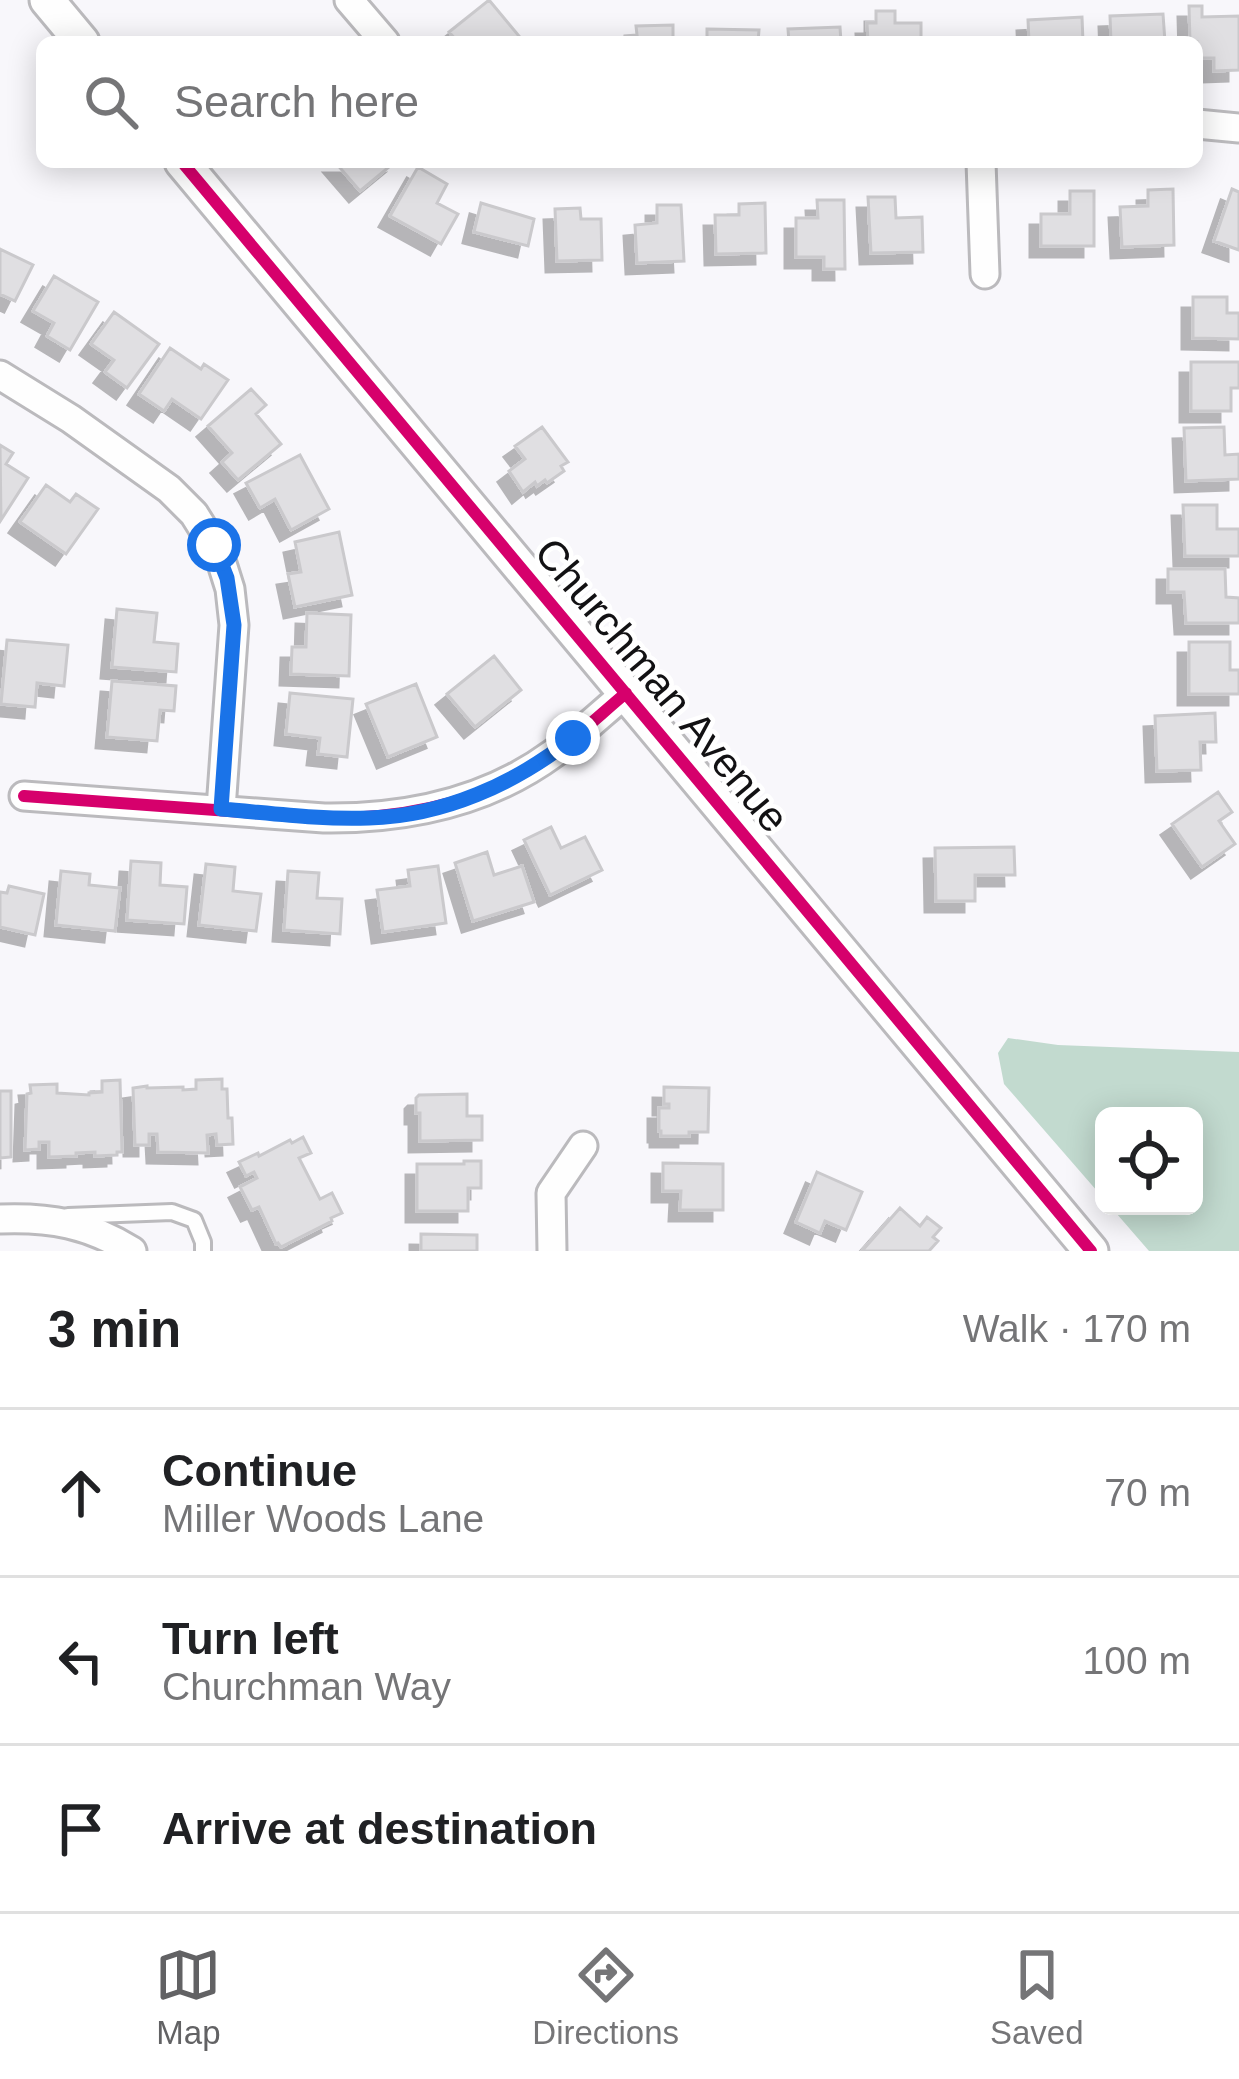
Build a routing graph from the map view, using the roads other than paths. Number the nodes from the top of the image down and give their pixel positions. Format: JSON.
{"nodes":[{"id":1,"x":349,"y":0,"type":"edge"},
{"id":2,"x":56,"y":3,"type":"edge"},
{"id":3,"x":78,"y":36,"type":"edge"},
{"id":4,"x":380,"y":36,"type":"edge"},
{"id":5,"x":1203,"y":125,"type":"edge"},
{"id":6,"x":1239,"y":128,"type":"edge"},
{"id":7,"x":187,"y":168,"type":"edge"},
{"id":8,"x":981,"y":168,"type":"edge"},
{"id":9,"x":985,"y":274,"type":"dead end"},
{"id":10,"x":0,"y":375,"type":"edge"},
{"id":11,"x":626,"y":693,"type":"junction"},
{"id":12,"x":24,"y":796,"type":"dead end"},
{"id":13,"x":221,"y":809,"type":"junction"},
{"id":14,"x":583,"y":1146,"type":"dead end"},
{"id":15,"x":45,"y":1217,"type":"junction"},
{"id":16,"x":0,"y":1219,"type":"edge"},
{"id":17,"x":132,"y":1251,"type":"edge"},
{"id":18,"x":203,"y":1251,"type":"edge"},
{"id":19,"x":551,"y":1251,"type":"edge"},
{"id":20,"x":1091,"y":1251,"type":"edge"}],
"edges":[{"from":1,"to":4,"type":"street"},
{"from":2,"to":3,"type":"street"},
{"from":5,"to":6,"type":"street"},
{"from":7,"to":11,"type":"street","name":"Churchman Avenue"},
{"from":8,"to":9,"type":"street"},
{"from":10,"to":13,"type":"street"},
{"from":11,"to":13,"type":"street"},
{"from":11,"to":20,"type":"street","name":"Churchman Avenue"},
{"from":12,"to":13,"type":"street"},
{"from":14,"to":19,"type":"street"},
{"from":15,"to":16,"type":"street"},
{"from":15,"to":17,"type":"street"},
{"from":15,"to":18,"type":"lane"}]}
